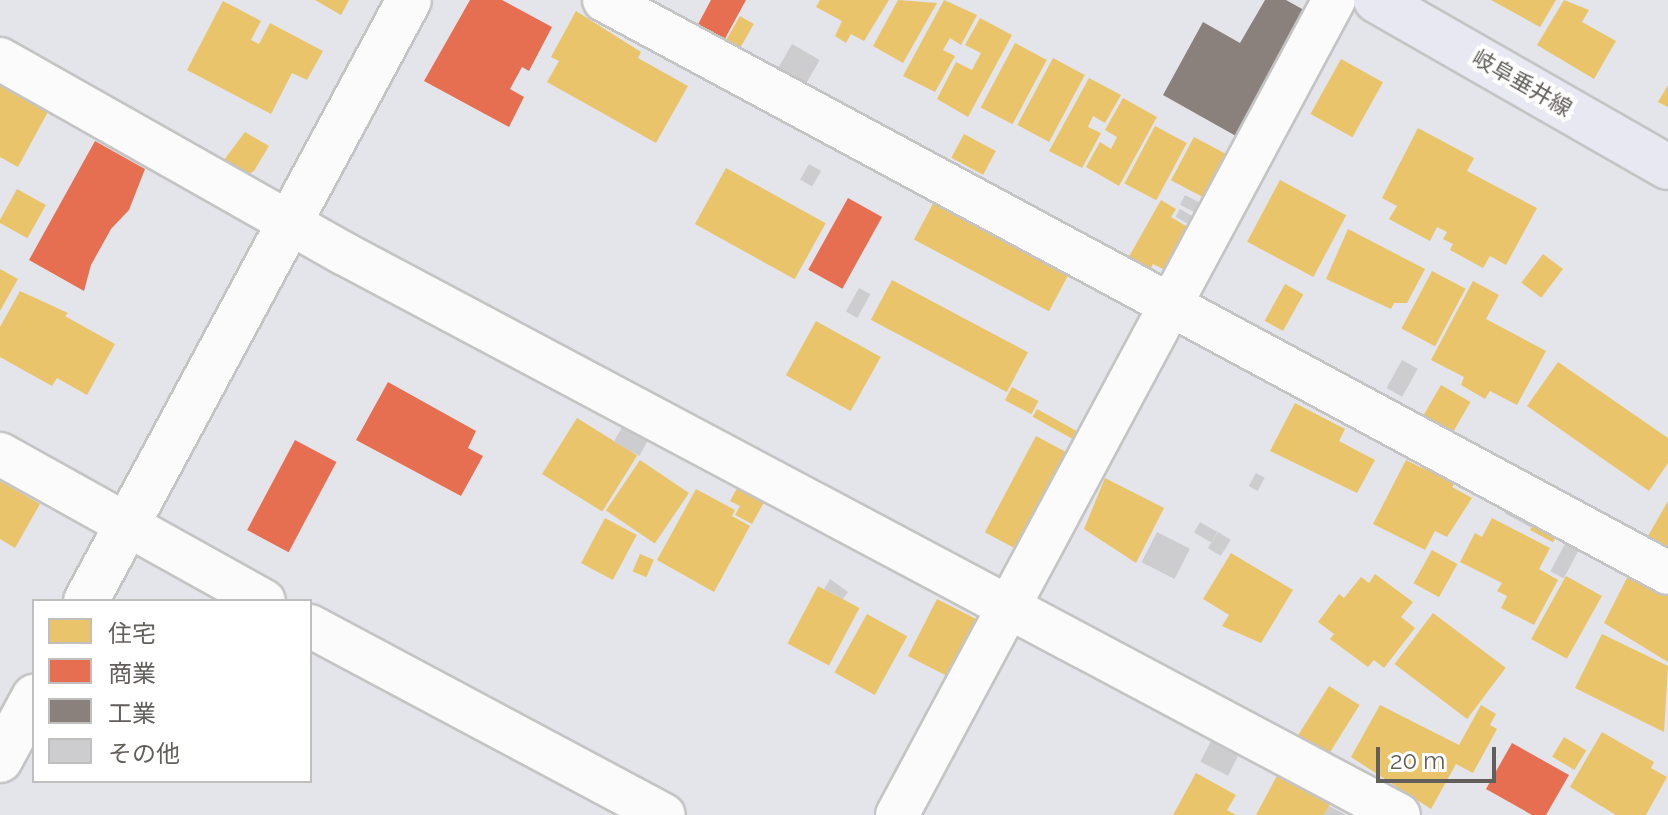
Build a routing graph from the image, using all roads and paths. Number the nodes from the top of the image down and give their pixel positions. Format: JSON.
{"nodes":[{"id":1,"x":409,"y":0,"type":"edge"},
{"id":2,"x":604,"y":0,"type":"edge"},
{"id":3,"x":1334,"y":0,"type":"edge"},
{"id":4,"x":1376,"y":0,"type":"edge"},
{"id":5,"x":0,"y":59,"type":"edge"},
{"id":6,"x":1668,"y":167,"type":"edge"},
{"id":7,"x":288,"y":220,"type":"junction"},
{"id":8,"x":1170,"y":306,"type":"junction"},
{"id":9,"x":0,"y":454,"type":"edge"},
{"id":10,"x":127,"y":526,"type":"junction"},
{"id":11,"x":1668,"y":573,"type":"edge"},
{"id":12,"x":87,"y":599,"type":"edge"},
{"id":13,"x":260,"y":599,"type":"edge"},
{"id":14,"x":1007,"y":607,"type":"junction"},
{"id":15,"x":312,"y":627,"type":"edge"},
{"id":16,"x":32,"y":701,"type":"edge"},
{"id":17,"x":0,"y":760,"type":"edge"},
{"id":18,"x":664,"y":815,"type":"edge"},
{"id":19,"x":897,"y":815,"type":"edge"},
{"id":20,"x":1399,"y":815,"type":"edge"}],
"edges":[{"from":1,"to":7,"type":"street"},
{"from":2,"to":8,"type":"street"},
{"from":3,"to":8,"type":"street"},
{"from":4,"to":6,"type":"main road","name":"岐阜垂井線"},
{"from":5,"to":7,"type":"street"},
{"from":7,"to":10,"type":"street"},
{"from":7,"to":14,"type":"street"},
{"from":8,"to":11,"type":"street"},
{"from":8,"to":14,"type":"street"},
{"from":9,"to":10,"type":"street"},
{"from":10,"to":12,"type":"street"},
{"from":10,"to":13,"type":"street"},
{"from":14,"to":19,"type":"street"},
{"from":14,"to":20,"type":"street"},
{"from":15,"to":18,"type":"street"},
{"from":16,"to":17,"type":"street"}]}
